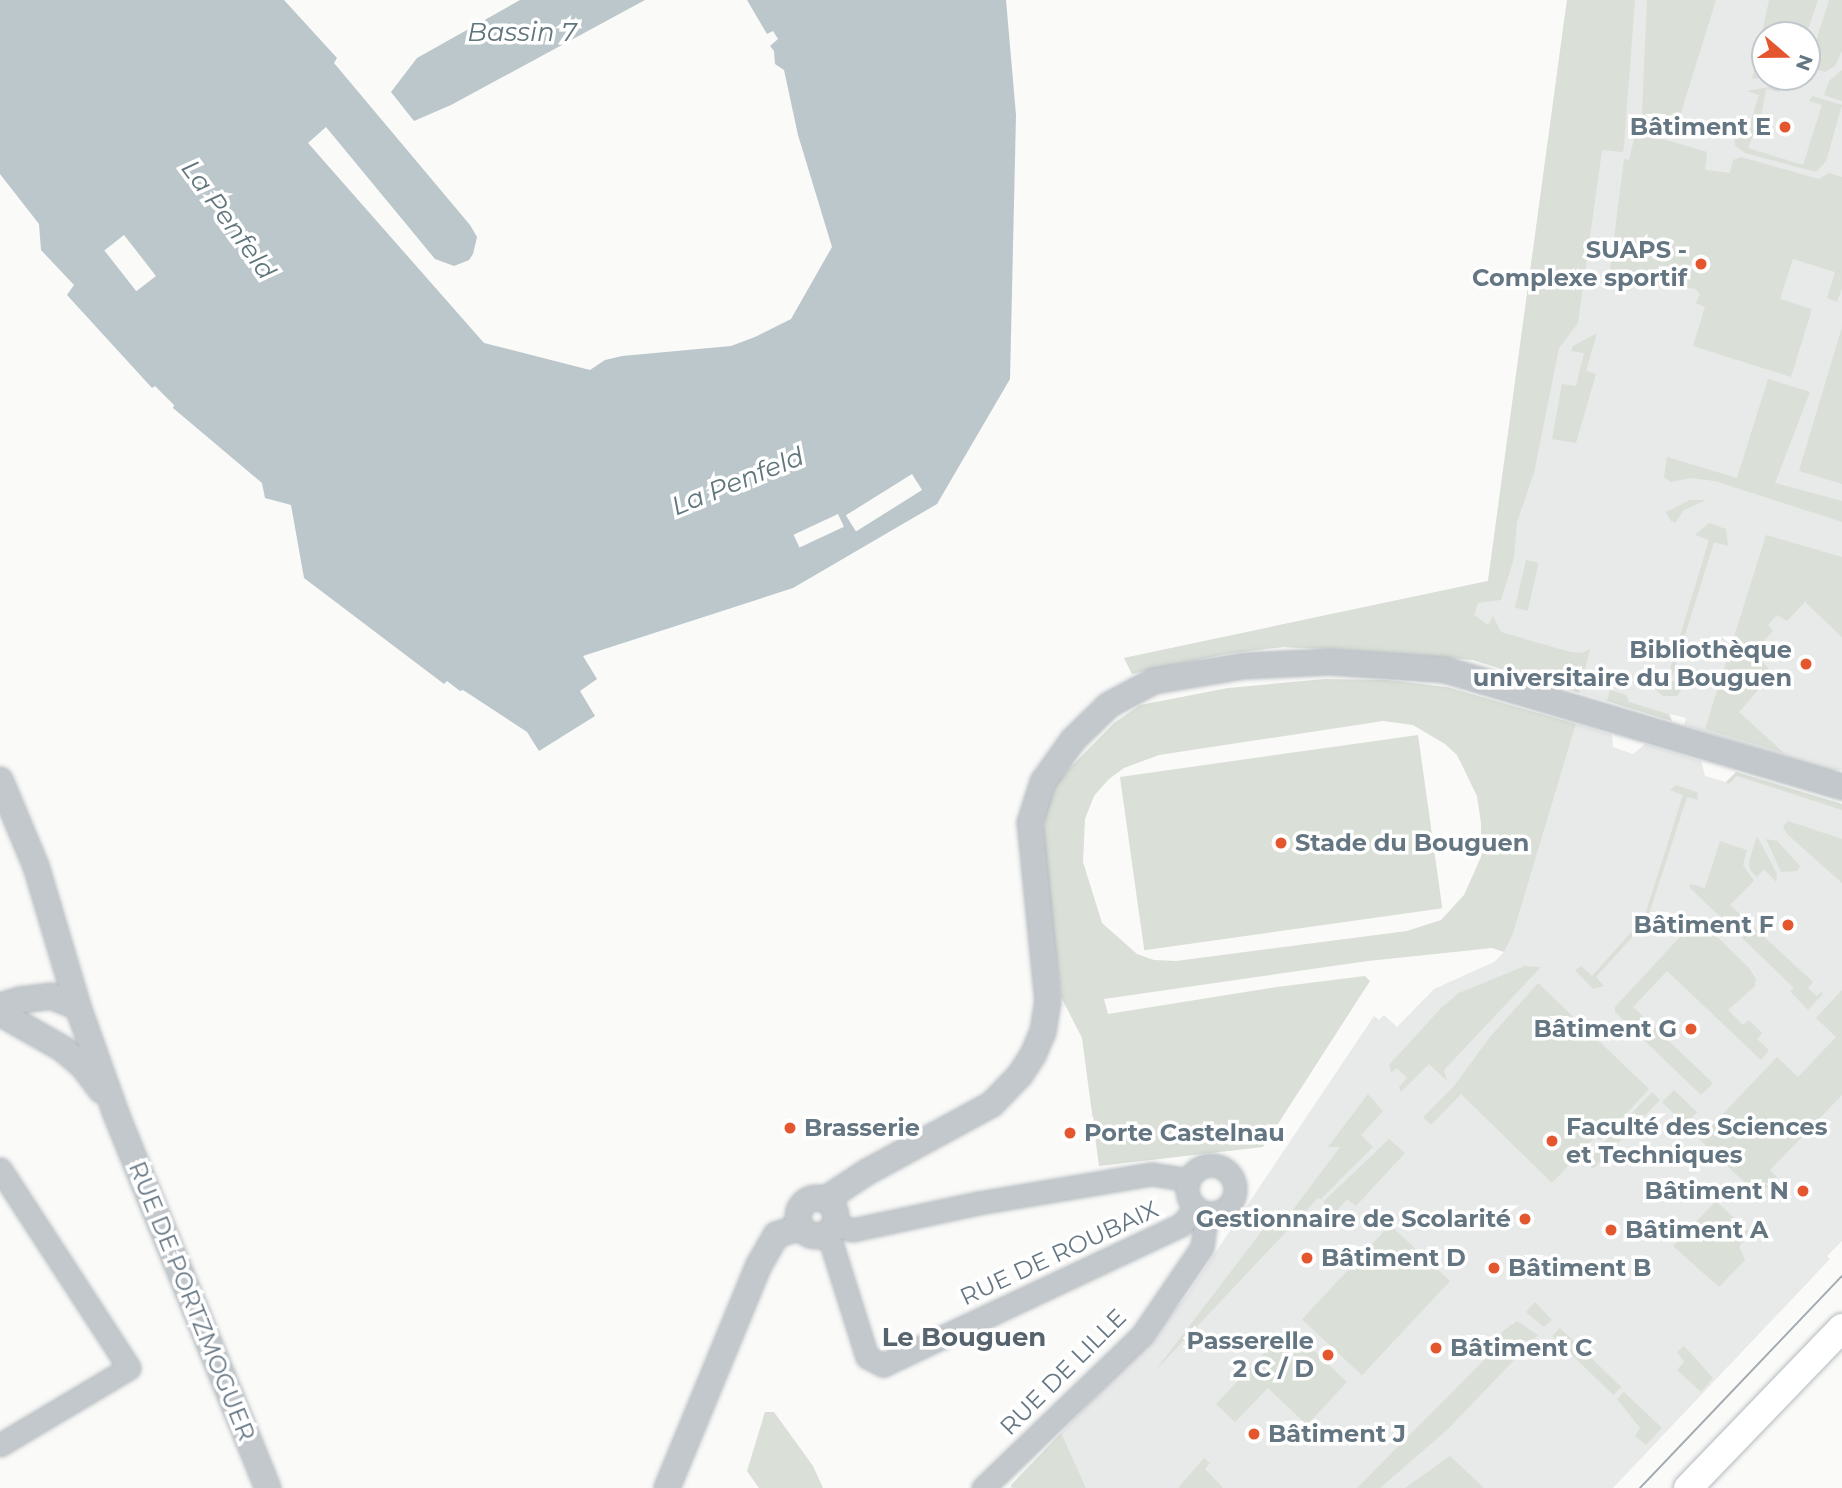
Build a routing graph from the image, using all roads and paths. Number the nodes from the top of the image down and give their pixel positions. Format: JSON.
{"nodes":[{"id":1,"x":0,"y":780,"type":"edge"},
{"id":2,"x":1842,"y":787,"type":"edge"},
{"id":3,"x":72,"y":997,"type":"junction"},
{"id":4,"x":0,"y":1006,"type":"edge"},
{"id":5,"x":0,"y":1013,"type":"edge"},
{"id":6,"x":26,"y":1025,"type":"junction"},
{"id":7,"x":116,"y":1114,"type":"junction"},
{"id":8,"x":0,"y":1169,"type":"edge"},
{"id":9,"x":1189,"y":1180,"type":"junction"},
{"id":10,"x":826,"y":1199,"type":"junction"},
{"id":11,"x":1202,"y":1211,"type":"junction"},
{"id":12,"x":801,"y":1227,"type":"junction"},
{"id":13,"x":831,"y":1229,"type":"junction"},
{"id":14,"x":1842,"y":1328,"type":"edge"},
{"id":15,"x":0,"y":1445,"type":"edge"},
{"id":16,"x":268,"y":1488,"type":"edge"},
{"id":17,"x":667,"y":1488,"type":"edge"},
{"id":18,"x":983,"y":1488,"type":"edge"},
{"id":19,"x":1688,"y":1488,"type":"edge"}],
"edges":[{"from":1,"to":3,"type":"street","name":"RUE DE PORTZMOGUER"},
{"from":2,"to":10,"type":"street"},
{"from":3,"to":4,"type":"street"},
{"from":3,"to":6,"type":"street"},
{"from":3,"to":7,"type":"street","name":"RUE DE PORTZMOGUER"},
{"from":5,"to":6,"type":"street","name":"RUE DE PORTZMOGUER"},
{"from":6,"to":7,"type":"street","name":"RUE DE PORTZMOGUER"},
{"from":7,"to":16,"type":"street","name":"RUE DE PORTZMOGUER"},
{"from":8,"to":15,"type":"street"},
{"from":9,"to":11,"type":"street"},
{"from":9,"to":11,"type":"street"},
{"from":9,"to":13,"type":"street"},
{"from":10,"to":12,"type":"street"},
{"from":10,"to":13,"type":"street"},
{"from":11,"to":13,"type":"street","name":"RUE DE ROUBAIX"},
{"from":11,"to":18,"type":"street","name":"RUE DE LILLE"},
{"from":12,"to":13,"type":"street"},
{"from":12,"to":17,"type":"street"},
{"from":14,"to":19,"type":"main road"}]}
